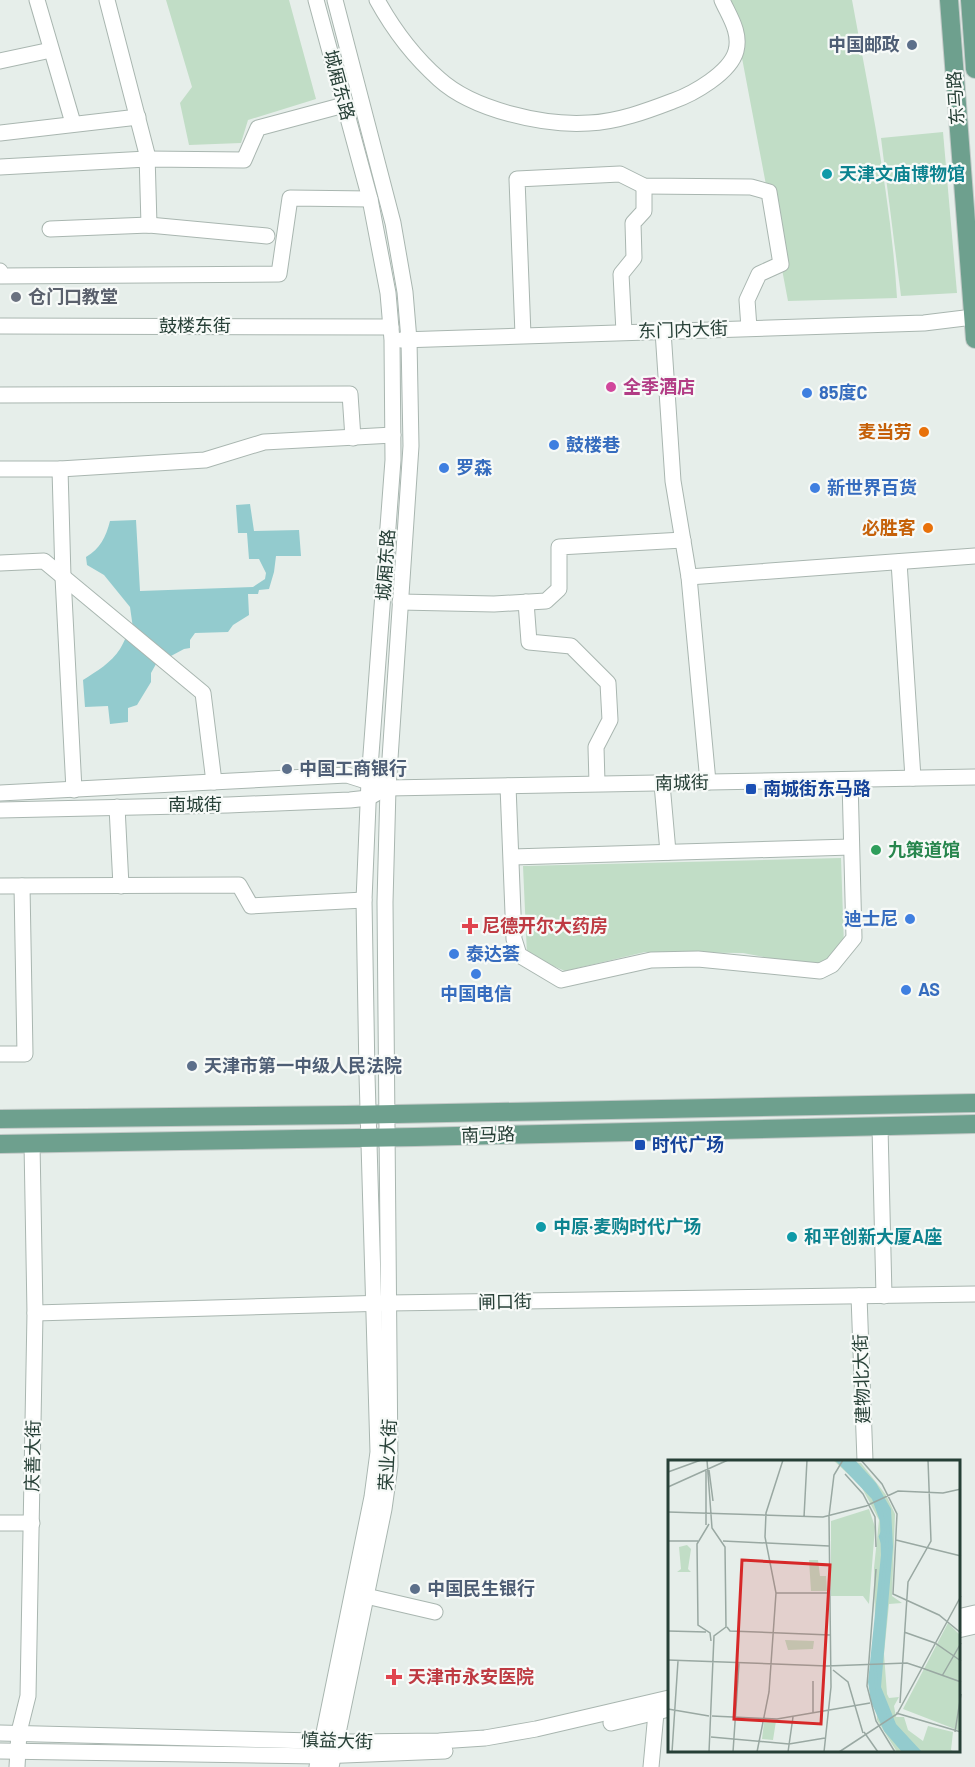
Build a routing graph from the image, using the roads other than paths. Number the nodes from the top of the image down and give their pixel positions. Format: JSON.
{"nodes":[{"id":1,"x":37,"y":0,"type":"edge"},
{"id":2,"x":107,"y":0,"type":"edge"},
{"id":3,"x":316,"y":0,"type":"edge"},
{"id":4,"x":335,"y":0,"type":"edge"},
{"id":5,"x":377,"y":0,"type":"edge"},
{"id":6,"x":722,"y":0,"type":"edge"},
{"id":7,"x":949,"y":0,"type":"edge"},
{"id":8,"x":970,"y":0,"type":"edge"},
{"id":9,"x":51,"y":50,"type":"junction"},
{"id":10,"x":0,"y":61,"type":"edge"},
{"id":11,"x":975,"y":69,"type":"edge"},
{"id":12,"x":344,"y":105,"type":"junction"},
{"id":13,"x":138,"y":117,"type":"junction"},
{"id":14,"x":73,"y":123,"type":"junction"},
{"id":15,"x":0,"y":133,"type":"edge"},
{"id":16,"x":147,"y":159,"type":"junction"},
{"id":17,"x":0,"y":167,"type":"edge"},
{"id":18,"x":644,"y":186,"type":"junction"},
{"id":19,"x":370,"y":199,"type":"junction"},
{"id":20,"x":149,"y":225,"type":"junction"},
{"id":21,"x":50,"y":229,"type":"dead end"},
{"id":22,"x":267,"y":236,"type":"dead end"},
{"id":23,"x":0,"y":271,"type":"edge"},
{"id":24,"x":974,"y":316,"type":"edge"},
{"id":25,"x":0,"y":326,"type":"edge"},
{"id":26,"x":749,"y":328,"type":"junction"},
{"id":27,"x":663,"y":331,"type":"junction"},
{"id":28,"x":624,"y":332,"type":"junction"},
{"id":29,"x":392,"y":334,"type":"junction"},
{"id":30,"x":523,"y":335,"type":"junction"},
{"id":31,"x":975,"y":339,"type":"edge"},
{"id":32,"x":409,"y":340,"type":"junction"},
{"id":33,"x":0,"y":395,"type":"edge"},
{"id":34,"x":393,"y":435,"type":"junction"},
{"id":35,"x":353,"y":438,"type":"junction"},
{"id":36,"x":60,"y":469,"type":"junction"},
{"id":37,"x":0,"y":470,"type":"edge"},
{"id":38,"x":683,"y":540,"type":"junction"},
{"id":39,"x":975,"y":556,"type":"edge"},
{"id":40,"x":898,"y":562,"type":"junction"},
{"id":41,"x":0,"y":563,"type":"edge"},
{"id":42,"x":63,"y":577,"type":"junction"},
{"id":43,"x":689,"y":577,"type":"junction"},
{"id":44,"x":400,"y":602,"type":"junction"},
{"id":45,"x":526,"y":602,"type":"junction"},
{"id":46,"x":975,"y":777,"type":"edge"},
{"id":47,"x":913,"y":778,"type":"junction"},
{"id":48,"x":850,"y":780,"type":"junction"},
{"id":49,"x":369,"y":781,"type":"junction"},
{"id":50,"x":214,"y":782,"type":"junction"},
{"id":51,"x":708,"y":782,"type":"junction"},
{"id":52,"x":597,"y":783,"type":"junction"},
{"id":53,"x":662,"y":784,"type":"junction"},
{"id":54,"x":508,"y":786,"type":"junction"},
{"id":55,"x":388,"y":788,"type":"junction"},
{"id":56,"x":74,"y":790,"type":"junction"},
{"id":57,"x":0,"y":793,"type":"edge"},
{"id":58,"x":368,"y":798,"type":"junction"},
{"id":59,"x":117,"y":807,"type":"junction"},
{"id":60,"x":0,"y":810,"type":"edge"},
{"id":61,"x":851,"y":847,"type":"junction"},
{"id":62,"x":668,"y":852,"type":"junction"},
{"id":63,"x":512,"y":857,"type":"junction"},
{"id":64,"x":121,"y":885,"type":"junction"},
{"id":65,"x":0,"y":886,"type":"edge"},
{"id":66,"x":22,"y":886,"type":"junction"},
{"id":67,"x":364,"y":900,"type":"junction"},
{"id":68,"x":0,"y":1054,"type":"edge"},
{"id":69,"x":975,"y":1104,"type":"edge"},
{"id":70,"x":377,"y":1115,"type":"junction"},
{"id":71,"x":0,"y":1119,"type":"edge"},
{"id":72,"x":975,"y":1124,"type":"edge"},
{"id":73,"x":880,"y":1127,"type":"junction"},
{"id":74,"x":377,"y":1138,"type":"junction"},
{"id":75,"x":32,"y":1143,"type":"junction"},
{"id":76,"x":0,"y":1144,"type":"edge"},
{"id":77,"x":975,"y":1294,"type":"edge"},
{"id":78,"x":859,"y":1296,"type":"junction"},
{"id":79,"x":884,"y":1296,"type":"junction"},
{"id":80,"x":381,"y":1304,"type":"junction"},
{"id":81,"x":35,"y":1313,"type":"junction"},
{"id":82,"x":865,"y":1460,"type":"edge"},
{"id":83,"x":32,"y":1522,"type":"junction"},
{"id":84,"x":0,"y":1523,"type":"edge"},
{"id":85,"x":366,"y":1596,"type":"junction"},
{"id":86,"x":435,"y":1612,"type":"dead end"},
{"id":87,"x":975,"y":1613,"type":"edge"},
{"id":88,"x":960,"y":1617,"type":"edge"},
{"id":89,"x":975,"y":1626,"type":"edge"},
{"id":90,"x":960,"y":1630,"type":"edge"},
{"id":91,"x":659,"y":1708,"type":"edge"},
{"id":92,"x":19,"y":1732,"type":"junction"},
{"id":93,"x":0,"y":1733,"type":"edge"},
{"id":94,"x":0,"y":1751,"type":"edge"},
{"id":95,"x":17,"y":1751,"type":"junction"},
{"id":96,"x":326,"y":1754,"type":"edge"},
{"id":97,"x":17,"y":1767,"type":"edge"},
{"id":98,"x":651,"y":1767,"type":"edge"}],
"edges":[{"from":1,"to":9,"type":"street"},
{"from":2,"to":13,"type":"street"},
{"from":3,"to":12,"type":"street","name":"城厢东路"},
{"from":4,"to":32,"type":"street","name":"城厢东路"},
{"from":5,"to":6,"type":"street"},
{"from":7,"to":24,"type":"main road","name":"东马路"},
{"from":8,"to":11,"type":"main road","name":"东马路"},
{"from":9,"to":10,"type":"street"},
{"from":9,"to":14,"type":"street"},
{"from":12,"to":16,"type":"street"},
{"from":12,"to":19,"type":"street","name":"城厢东路"},
{"from":13,"to":14,"type":"street"},
{"from":13,"to":16,"type":"street"},
{"from":14,"to":15,"type":"street"},
{"from":16,"to":17,"type":"street"},
{"from":16,"to":20,"type":"street"},
{"from":18,"to":26,"type":"street"},
{"from":18,"to":28,"type":"street"},
{"from":18,"to":30,"type":"street"},
{"from":19,"to":23,"type":"street"},
{"from":19,"to":29,"type":"street","name":"城厢东路"},
{"from":20,"to":21,"type":"street"},
{"from":20,"to":22,"type":"street"},
{"from":24,"to":26,"type":"street","name":"东门内大街"},
{"from":24,"to":31,"type":"main road","name":"东马路"},
{"from":25,"to":29,"type":"street","name":"鼓楼东街"},
{"from":26,"to":27,"type":"street","name":"东门内大街"},
{"from":27,"to":28,"type":"street","name":"东门内大街"},
{"from":27,"to":38,"type":"street"},
{"from":28,"to":30,"type":"street","name":"东门内大街"},
{"from":29,"to":32,"type":"street","name":"东门内大街"},
{"from":29,"to":34,"type":"street","name":"城厢东路"},
{"from":30,"to":32,"type":"street","name":"东门内大街"},
{"from":32,"to":44,"type":"street","name":"城厢东路"},
{"from":33,"to":35,"type":"street"},
{"from":34,"to":35,"type":"street"},
{"from":34,"to":49,"type":"street","name":"城厢东路"},
{"from":35,"to":36,"type":"street"},
{"from":36,"to":37,"type":"street"},
{"from":36,"to":42,"type":"street"},
{"from":38,"to":43,"type":"street"},
{"from":38,"to":45,"type":"street"},
{"from":39,"to":40,"type":"street"},
{"from":40,"to":43,"type":"street"},
{"from":40,"to":47,"type":"street"},
{"from":41,"to":42,"type":"street"},
{"from":42,"to":50,"type":"street"},
{"from":42,"to":56,"type":"street"},
{"from":43,"to":51,"type":"street"},
{"from":44,"to":45,"type":"street"},
{"from":44,"to":55,"type":"street","name":"城厢东路"},
{"from":45,"to":52,"type":"street"},
{"from":46,"to":47,"type":"street","name":"南城街"},
{"from":47,"to":48,"type":"street","name":"南城街"},
{"from":48,"to":51,"type":"street","name":"南城街"},
{"from":48,"to":61,"type":"street"},
{"from":49,"to":50,"type":"street","name":"南城街"},
{"from":49,"to":55,"type":"street","name":"南城街"},
{"from":49,"to":58,"type":"street","name":"城厢东路"},
{"from":50,"to":56,"type":"street","name":"南城街"},
{"from":51,"to":53,"type":"street","name":"南城街"},
{"from":52,"to":53,"type":"street","name":"南城街"},
{"from":52,"to":54,"type":"street","name":"南城街"},
{"from":53,"to":62,"type":"street"},
{"from":54,"to":55,"type":"street","name":"南城街"},
{"from":54,"to":63,"type":"street"},
{"from":55,"to":58,"type":"street","name":"南城街"},
{"from":55,"to":70,"type":"street","name":"城厢东路"},
{"from":56,"to":57,"type":"street","name":"南城街"},
{"from":58,"to":59,"type":"street","name":"南城街"},
{"from":58,"to":67,"type":"street","name":"城厢东路"},
{"from":59,"to":60,"type":"street","name":"南城街"},
{"from":59,"to":64,"type":"street"},
{"from":61,"to":62,"type":"street"},
{"from":61,"to":63,"type":"street"},
{"from":62,"to":63,"type":"street"},
{"from":64,"to":66,"type":"street"},
{"from":64,"to":67,"type":"street"},
{"from":65,"to":66,"type":"street"},
{"from":66,"to":68,"type":"street"},
{"from":67,"to":70,"type":"street","name":"城厢东路"},
{"from":69,"to":70,"type":"main road","name":"南马路"},
{"from":70,"to":71,"type":"main road","name":"南马路"},
{"from":70,"to":74,"type":"street","name":"城厢东路"},
{"from":72,"to":73,"type":"main road","name":"南马路"},
{"from":73,"to":74,"type":"main road","name":"南马路"},
{"from":73,"to":79,"type":"street"},
{"from":74,"to":75,"type":"main road","name":"南马路"},
{"from":74,"to":80,"type":"street","name":"荣业大街"},
{"from":75,"to":76,"type":"main road","name":"南马路"},
{"from":75,"to":81,"type":"street","name":"庆善大街"},
{"from":77,"to":79,"type":"street","name":"闸口街"},
{"from":78,"to":79,"type":"street","name":"闸口街"},
{"from":78,"to":80,"type":"street","name":"闸口街"},
{"from":78,"to":82,"type":"street","name":"建物北大街"},
{"from":80,"to":81,"type":"street","name":"闸口街"},
{"from":80,"to":85,"type":"street","name":"荣业大街"},
{"from":80,"to":96,"type":"street","name":"荣业大街"},
{"from":81,"to":83,"type":"street","name":"庆善大街"},
{"from":83,"to":84,"type":"street"},
{"from":83,"to":92,"type":"street","name":"庆善大街"},
{"from":85,"to":86,"type":"street"},
{"from":85,"to":96,"type":"street","name":"荣业大街"},
{"from":87,"to":88,"type":"street"},
{"from":89,"to":90,"type":"street"},
{"from":91,"to":96,"type":"street","name":"慎益大街"},
{"from":91,"to":98,"type":"street"},
{"from":92,"to":93,"type":"street","name":"慎益大街"},
{"from":92,"to":95,"type":"street","name":"庆善大街"},
{"from":92,"to":96,"type":"street","name":"慎益大街"},
{"from":94,"to":95,"type":"street","name":"慎益大街"},
{"from":95,"to":96,"type":"street","name":"慎益大街"},
{"from":95,"to":97,"type":"street","name":"庆善大街"}]}
